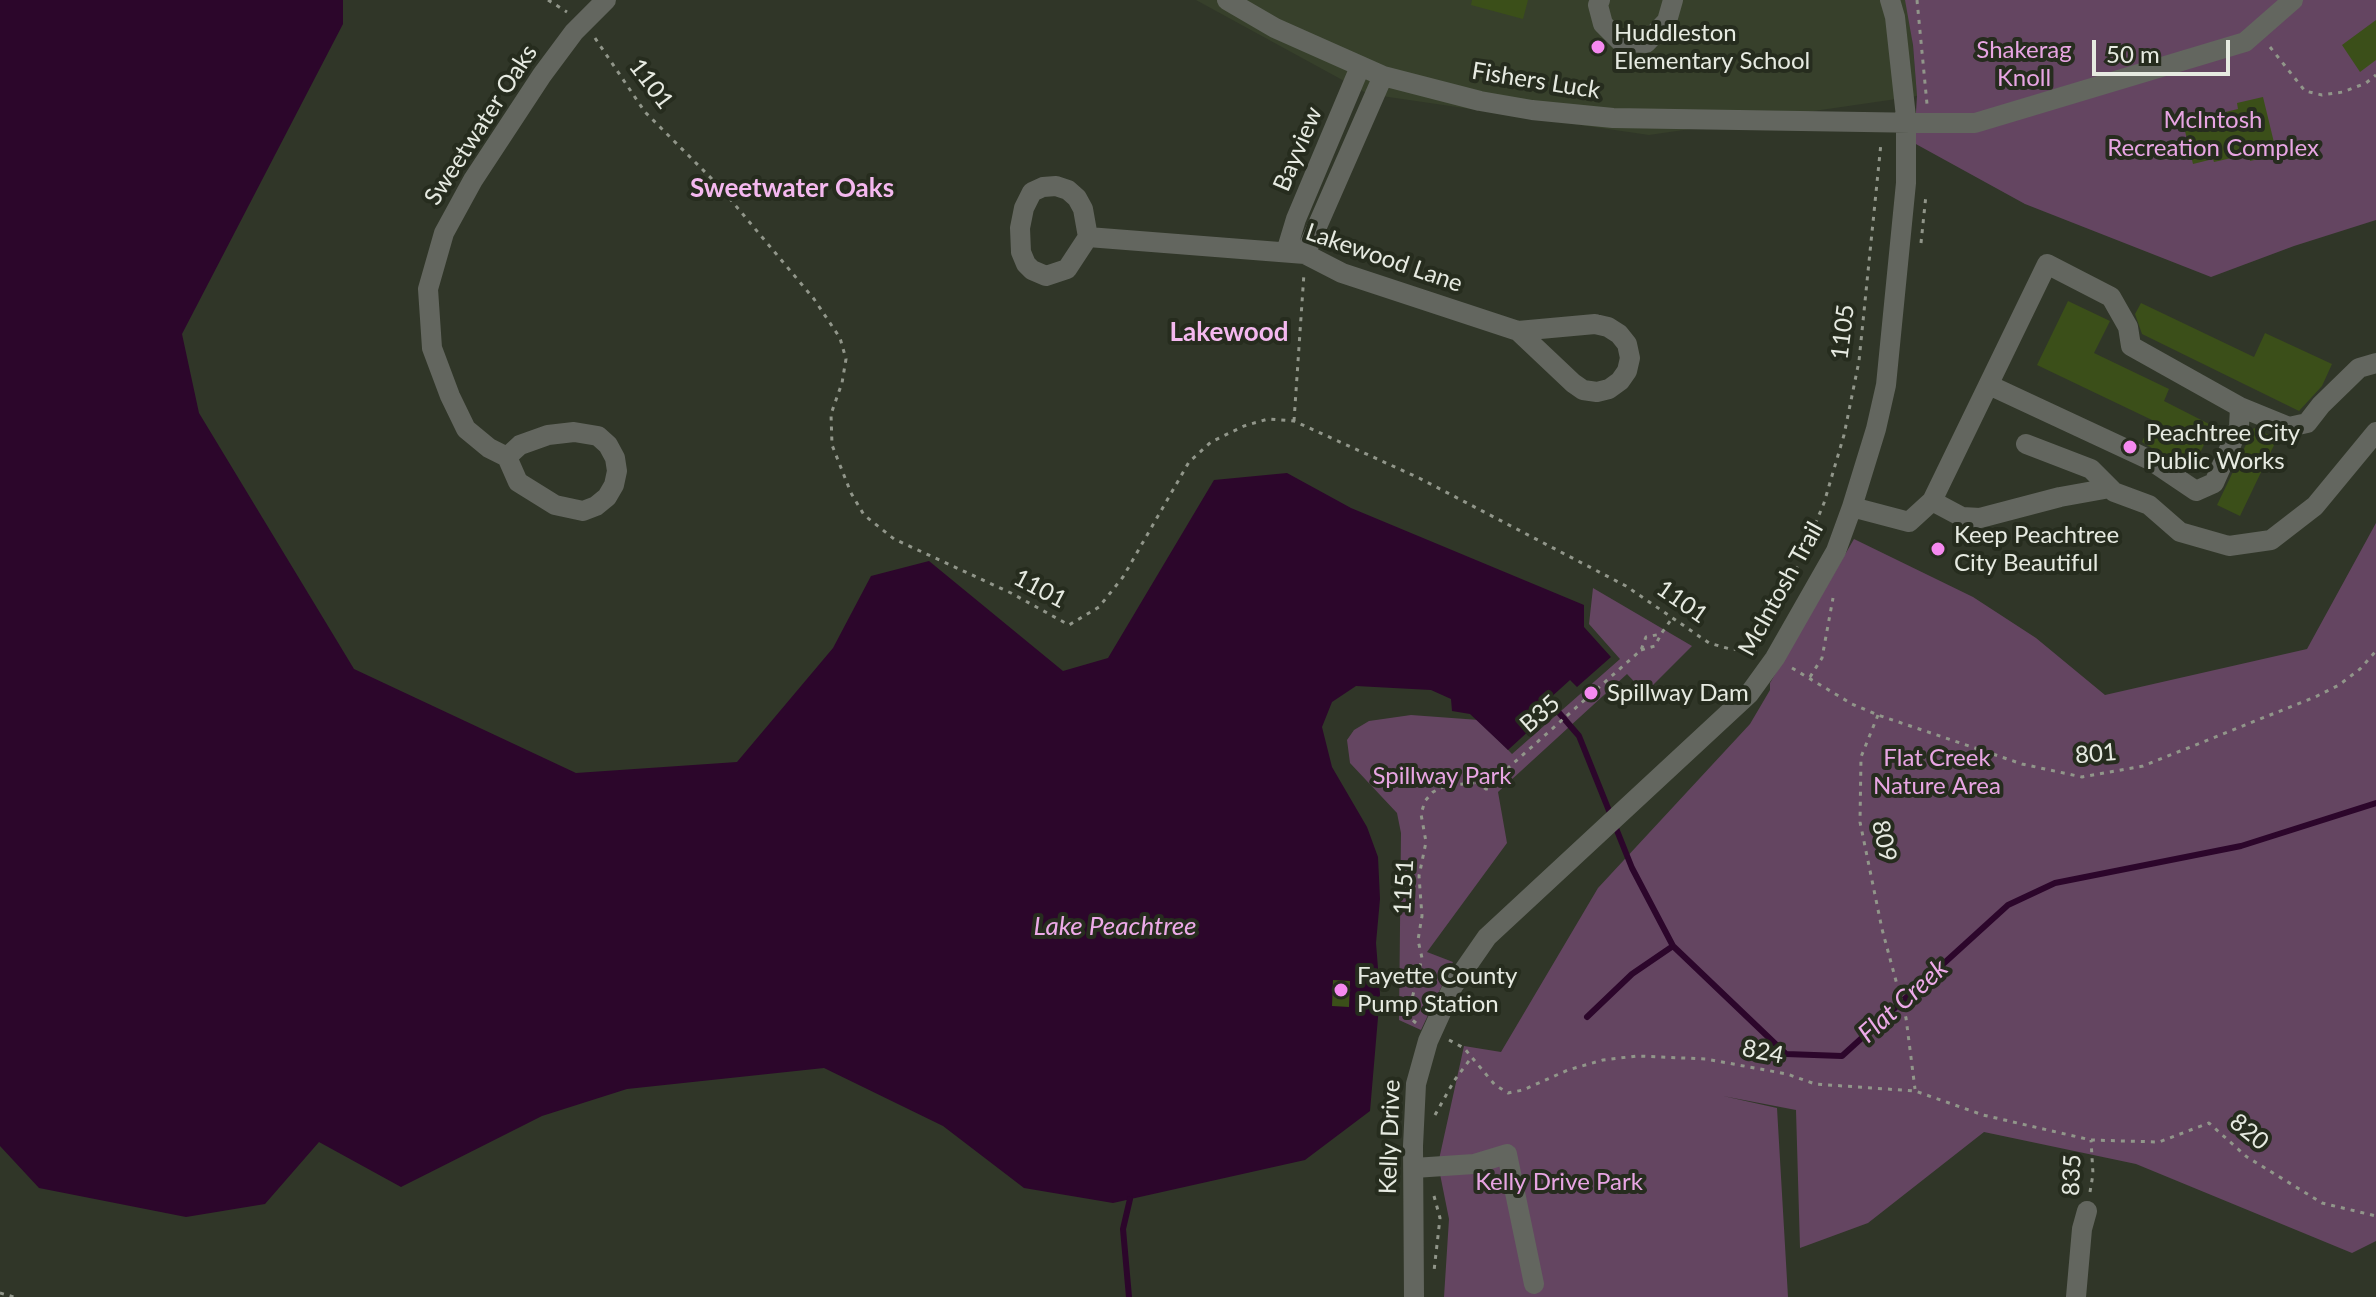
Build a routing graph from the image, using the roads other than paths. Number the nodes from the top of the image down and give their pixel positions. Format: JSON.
{"nodes":[{"id":1,"x":606,"y":0,"type":"edge"},
{"id":2,"x":1227,"y":0,"type":"edge"},
{"id":3,"x":1600,"y":0,"type":"edge"},
{"id":4,"x":1673,"y":0,"type":"edge"},
{"id":5,"x":1890,"y":0,"type":"edge"},
{"id":6,"x":2293,"y":0,"type":"edge"},
{"id":7,"x":1360,"y":67,"type":"junction"},
{"id":8,"x":1383,"y":76,"type":"junction"},
{"id":9,"x":1905,"y":122,"type":"junction"},
{"id":10,"x":1088,"y":237,"type":"dead end"},
{"id":11,"x":1296,"y":253,"type":"junction"},
{"id":12,"x":1518,"y":331,"type":"junction"},
{"id":13,"x":2376,"y":363,"type":"edge"},
{"id":14,"x":1989,"y":385,"type":"junction"},
{"id":15,"x":2240,"y":407,"type":"junction"},
{"id":16,"x":2376,"y":432,"type":"edge"},
{"id":17,"x":2026,"y":444,"type":"dead end"},
{"id":18,"x":507,"y":457,"type":"junction"},
{"id":19,"x":2110,"y":488,"type":"junction"},
{"id":20,"x":1932,"y":501,"type":"junction"},
{"id":21,"x":1852,"y":507,"type":"junction"},
{"id":22,"x":1453,"y":986,"type":"joint"},
{"id":23,"x":1414,"y":1168,"type":"junction"},
{"id":24,"x":2087,"y":1211,"type":"road end"},
{"id":25,"x":1534,"y":1284,"type":"dead end"},
{"id":26,"x":1414,"y":1297,"type":"edge"},
{"id":27,"x":2076,"y":1297,"type":"edge"}],
"edges":[{"from":1,"to":18,"type":"street","name":"Sweetwater Oaks"},
{"from":2,"to":7,"type":"street","name":"Fishers Luck"},
{"from":3,"to":4,"type":"street"},
{"from":5,"to":9,"type":"street","name":"McIntosh Trail"},
{"from":6,"to":9,"type":"street","name":"Fishers Luck"},
{"from":7,"to":8,"type":"street","name":"Fishers Luck"},
{"from":7,"to":11,"type":"street","name":"Bayview"},
{"from":8,"to":9,"type":"street","name":"Fishers Luck"},
{"from":8,"to":11,"type":"street","name":"Bayview"},
{"from":9,"to":21,"type":"street","name":"McIntosh Trail"},
{"from":10,"to":11,"type":"street","name":"Lakewood Lane"},
{"from":11,"to":12,"type":"street","name":"Lakewood Lane"},
{"from":12,"to":12,"type":"street","name":"Lakewood Lane"},
{"from":13,"to":15,"type":"street"},
{"from":14,"to":15,"type":"street"},
{"from":14,"to":15,"type":"street"},
{"from":14,"to":20,"type":"street"},
{"from":16,"to":19,"type":"street"},
{"from":17,"to":19,"type":"street"},
{"from":18,"to":18,"type":"street","name":"Sweetwater Oaks"},
{"from":19,"to":20,"type":"street"},
{"from":20,"to":21,"type":"street"},
{"from":21,"to":22,"type":"street","name":"McIntosh Trail"},
{"from":22,"to":23,"type":"street","name":"Kelly Drive"},
{"from":23,"to":25,"type":"street"},
{"from":23,"to":26,"type":"street","name":"Kelly Drive"},
{"from":24,"to":27,"type":"street"}]}
